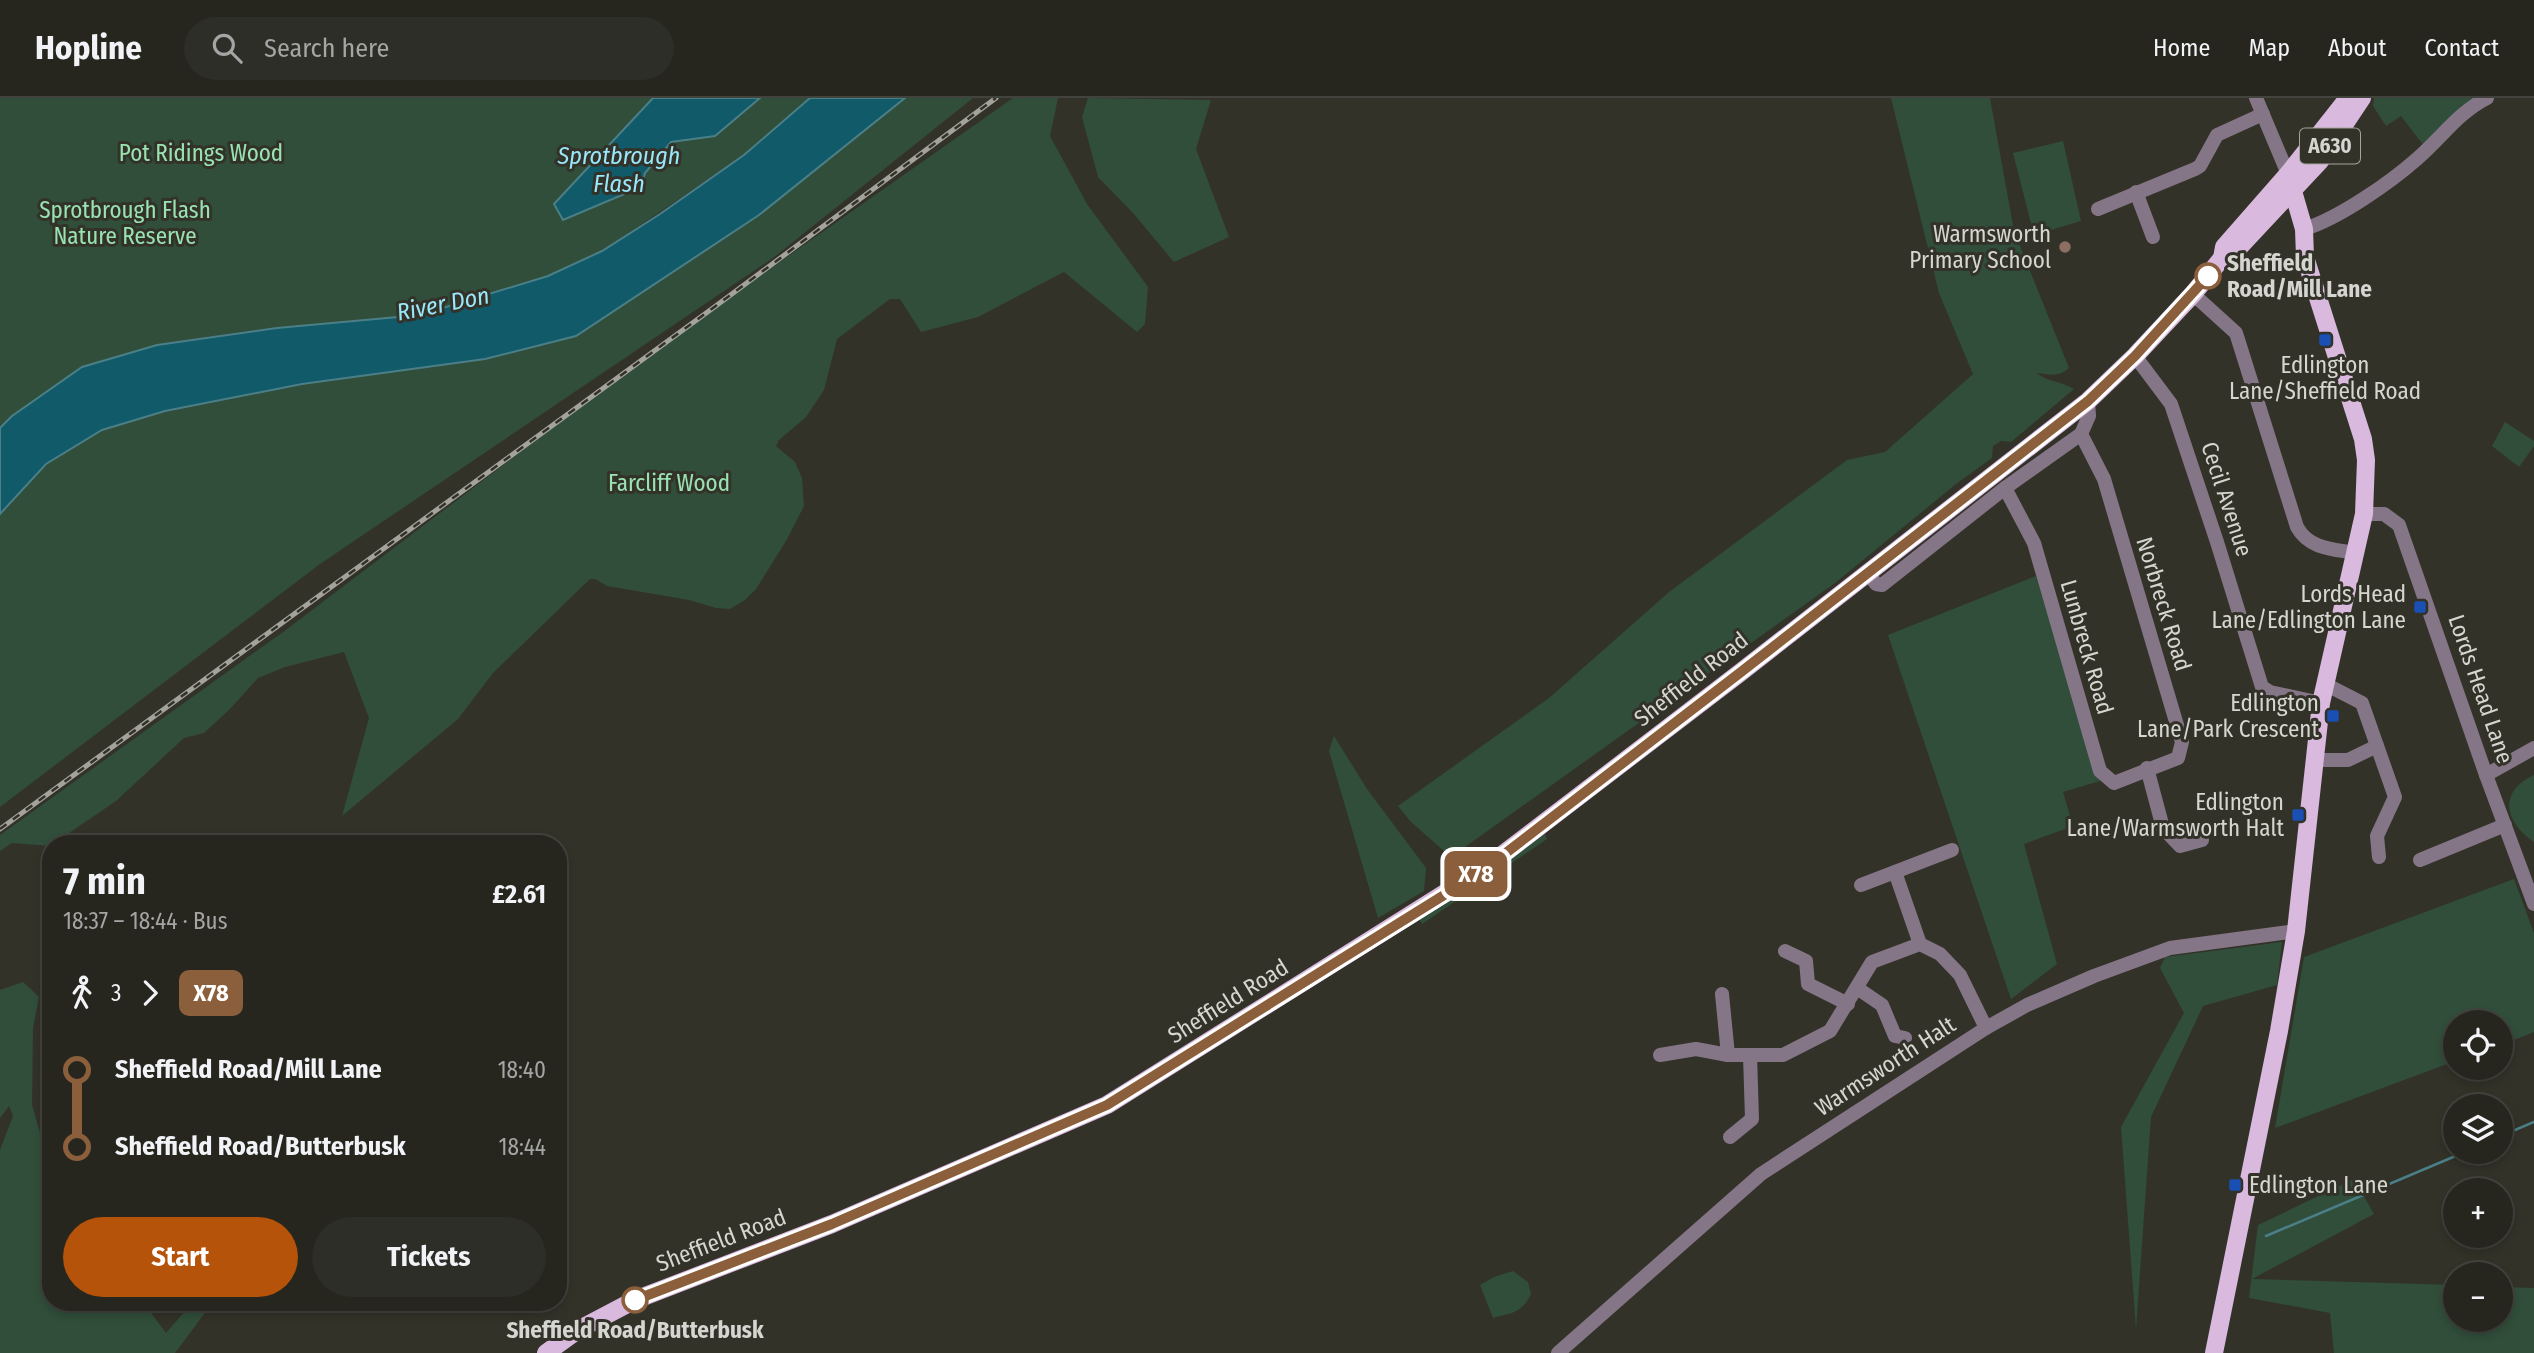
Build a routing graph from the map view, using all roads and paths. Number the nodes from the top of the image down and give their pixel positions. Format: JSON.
{"nodes":[{"id":1,"x":2256,"y":98,"type":"edge"},
{"id":2,"x":2348,"y":98,"type":"edge"},
{"id":3,"x":2362,"y":98,"type":"edge"},
{"id":4,"x":2487,"y":98,"type":"edge"},
{"id":5,"x":2263,"y":114,"type":"junction"},
{"id":6,"x":2288,"y":174,"type":"junction"},
{"id":7,"x":2295,"y":191,"type":"junction"},
{"id":8,"x":2136,"y":192,"type":"junction"},
{"id":9,"x":2098,"y":209,"type":"dead end"},
{"id":10,"x":2304,"y":229,"type":"junction"},
{"id":11,"x":2153,"y":237,"type":"dead end"},
{"id":12,"x":2222,"y":258,"type":"junction"},
{"id":13,"x":2193,"y":294,"type":"junction"},
{"id":14,"x":2135,"y":356,"type":"junction"},
{"id":15,"x":2088,"y":401,"type":"junction"},
{"id":16,"x":2081,"y":434,"type":"junction"},
{"id":17,"x":2005,"y":488,"type":"junction"},
{"id":18,"x":2364,"y":514,"type":"junction"},
{"id":19,"x":2356,"y":553,"type":"junction"},
{"id":20,"x":1868,"y":573,"type":"junction"},
{"id":21,"x":2325,"y":684,"type":"junction"},
{"id":22,"x":2321,"y":703,"type":"junction"},
{"id":23,"x":2377,"y":746,"type":"junction"},
{"id":24,"x":2534,"y":748,"type":"edge"},
{"id":25,"x":2315,"y":760,"type":"junction"},
{"id":26,"x":2147,"y":768,"type":"junction"},
{"id":27,"x":2486,"y":775,"type":"junction"},
{"id":28,"x":2505,"y":825,"type":"junction"},
{"id":29,"x":2202,"y":840,"type":"dead end"},
{"id":30,"x":1952,"y":850,"type":"dead end"},
{"id":31,"x":2379,"y":857,"type":"dead end"},
{"id":32,"x":2420,"y":860,"type":"dead end"},
{"id":33,"x":1895,"y":872,"type":"junction"},
{"id":34,"x":1861,"y":885,"type":"dead end"},
{"id":35,"x":2534,"y":904,"type":"edge"},
{"id":36,"x":2296,"y":931,"type":"junction"},
{"id":37,"x":1920,"y":944,"type":"junction"},
{"id":38,"x":1785,"y":951,"type":"dead end"},
{"id":39,"x":1857,"y":988,"type":"junction"},
{"id":40,"x":1721,"y":994,"type":"dead end"},
{"id":41,"x":1848,"y":1003,"type":"junction"},
{"id":42,"x":1986,"y":1028,"type":"junction"},
{"id":43,"x":1895,"y":1039,"type":"dead end"},
{"id":44,"x":1660,"y":1055,"type":"dead end"},
{"id":45,"x":1728,"y":1055,"type":"junction"},
{"id":46,"x":1750,"y":1055,"type":"junction"},
{"id":47,"x":1730,"y":1138,"type":"dead end"},
{"id":48,"x":546,"y":1353,"type":"edge"},
{"id":49,"x":1558,"y":1353,"type":"edge"},
{"id":50,"x":2214,"y":1353,"type":"edge"}],
"edges":[{"from":1,"to":5,"type":"street"},
{"from":2,"to":6,"type":"main road","number":"A630"},
{"from":3,"to":7,"type":"main road","number":"A630"},
{"from":4,"to":10,"type":"street"},
{"from":5,"to":6,"type":"street"},
{"from":5,"to":8,"type":"street"},
{"from":6,"to":7,"type":"main road"},
{"from":6,"to":12,"type":"main road","name":"Sheffield Road","number":"A630"},
{"from":7,"to":10,"type":"main road"},
{"from":7,"to":12,"type":"main road","name":"Sheffield Road","number":"A630"},
{"from":8,"to":9,"type":"street"},
{"from":8,"to":11,"type":"street"},
{"from":10,"to":18,"type":"main road"},
{"from":12,"to":13,"type":"main road","name":"Sheffield Road","number":"A630"},
{"from":13,"to":14,"type":"main road","name":"Sheffield Road","number":"A630"},
{"from":13,"to":19,"type":"street"},
{"from":14,"to":15,"type":"main road","name":"Sheffield Road","number":"A630"},
{"from":14,"to":22,"type":"street","name":"Cecil Avenue"},
{"from":15,"to":16,"type":"street"},
{"from":15,"to":20,"type":"main road","name":"Sheffield Road","number":"A630"},
{"from":16,"to":17,"type":"street"},
{"from":16,"to":26,"type":"street","name":"Norbreck Road"},
{"from":17,"to":20,"type":"street"},
{"from":17,"to":26,"type":"street","name":"Lunbreck Road"},
{"from":18,"to":19,"type":"main road"},
{"from":18,"to":27,"type":"street","name":"Lords Head Lane"},
{"from":19,"to":21,"type":"main road"},
{"from":20,"to":48,"type":"main road","name":"Sheffield Road","number":"A630"},
{"from":21,"to":22,"type":"main road"},
{"from":21,"to":23,"type":"street"},
{"from":22,"to":25,"type":"main road"},
{"from":23,"to":25,"type":"street"},
{"from":23,"to":31,"type":"street"},
{"from":24,"to":27,"type":"street"},
{"from":25,"to":36,"type":"main road"},
{"from":26,"to":29,"type":"street"},
{"from":27,"to":28,"type":"street","name":"Lords Head Lane"},
{"from":28,"to":32,"type":"street"},
{"from":28,"to":35,"type":"street","name":"Lords Head Lane"},
{"from":30,"to":33,"type":"street"},
{"from":33,"to":34,"type":"street"},
{"from":33,"to":37,"type":"street"},
{"from":36,"to":42,"type":"street","name":"Warmsworth Halt"},
{"from":36,"to":50,"type":"main road"},
{"from":37,"to":39,"type":"street"},
{"from":37,"to":42,"type":"street"},
{"from":38,"to":41,"type":"street"},
{"from":39,"to":41,"type":"street"},
{"from":39,"to":43,"type":"street"},
{"from":40,"to":45,"type":"street"},
{"from":41,"to":46,"type":"street"},
{"from":42,"to":49,"type":"street","name":"Warmsworth Halt"},
{"from":44,"to":45,"type":"street"},
{"from":45,"to":46,"type":"street"},
{"from":46,"to":47,"type":"street"}]}
